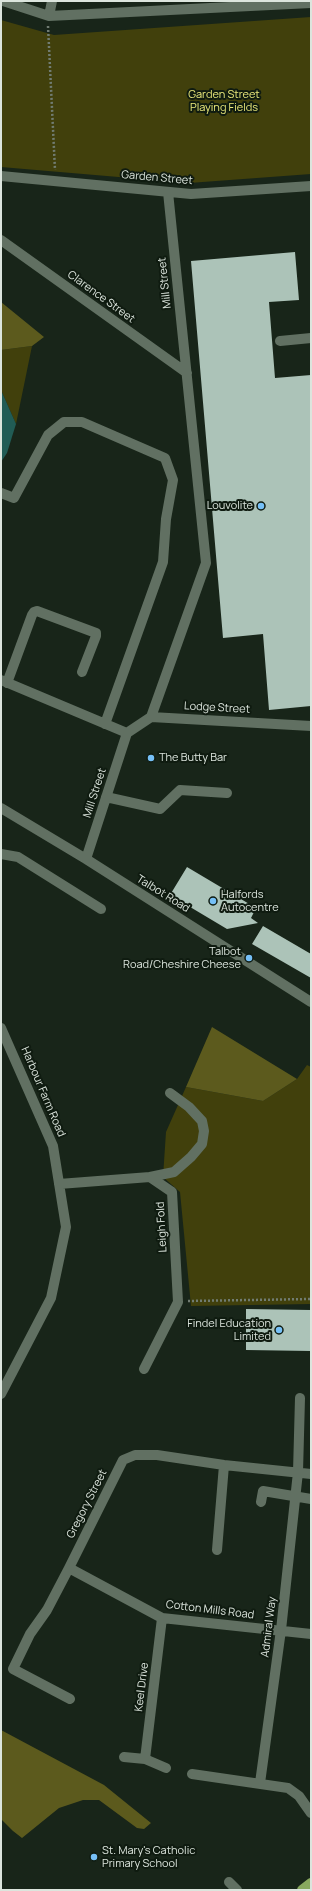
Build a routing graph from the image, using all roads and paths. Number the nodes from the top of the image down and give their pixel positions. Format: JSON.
{"nodes":[{"id":1,"x":3,"y":1,"type":"edge"},
{"id":2,"x":52,"y":1,"type":"edge"},
{"id":3,"x":311,"y":3,"type":"edge"},
{"id":4,"x":215,"y":4,"type":"edge"},
{"id":5,"x":49,"y":16,"type":"junction"},
{"id":6,"x":1,"y":176,"type":"edge"},
{"id":7,"x":56,"y":181,"type":"junction"},
{"id":8,"x":311,"y":186,"type":"edge"},
{"id":9,"x":168,"y":192,"type":"junction"},
{"id":10,"x":1,"y":240,"type":"edge"},
{"id":11,"x":311,"y":338,"type":"edge"},
{"id":12,"x":280,"y":341,"type":"dead end"},
{"id":13,"x":187,"y":373,"type":"junction"},
{"id":14,"x":1,"y":493,"type":"edge"},
{"id":15,"x":82,"y":672,"type":"dead end"},
{"id":16,"x":4,"y":681,"type":"edge"},
{"id":17,"x":151,"y":717,"type":"junction"},
{"id":18,"x":105,"y":724,"type":"junction"},
{"id":19,"x":311,"y":726,"type":"edge"},
{"id":20,"x":127,"y":733,"type":"junction"},
{"id":21,"x":227,"y":793,"type":"dead end"},
{"id":22,"x":106,"y":797,"type":"junction"},
{"id":23,"x":1,"y":808,"type":"edge"},
{"id":24,"x":1,"y":854,"type":"edge"},
{"id":25,"x":86,"y":859,"type":"junction"},
{"id":26,"x":101,"y":909,"type":"dead end"},
{"id":27,"x":311,"y":1002,"type":"edge"},
{"id":28,"x":1,"y":1028,"type":"edge"},
{"id":29,"x":170,"y":1093,"type":"dead end"},
{"id":30,"x":150,"y":1177,"type":"junction"},
{"id":31,"x":59,"y":1184,"type":"junction"},
{"id":32,"x":311,"y":1299,"type":"edge"},
{"id":33,"x":178,"y":1302,"type":"junction"},
{"id":34,"x":144,"y":1369,"type":"dead end"},
{"id":35,"x":1,"y":1394,"type":"edge"},
{"id":36,"x":300,"y":1398,"type":"dead end"},
{"id":37,"x":224,"y":1465,"type":"junction"},
{"id":38,"x":298,"y":1472,"type":"junction"},
{"id":39,"x":311,"y":1474,"type":"edge"},
{"id":40,"x":295,"y":1496,"type":"junction"},
{"id":41,"x":311,"y":1499,"type":"edge"},
{"id":42,"x":261,"y":1502,"type":"dead end"},
{"id":43,"x":217,"y":1550,"type":"dead end"},
{"id":44,"x":69,"y":1568,"type":"junction"},
{"id":45,"x":162,"y":1618,"type":"junction"},
{"id":46,"x":281,"y":1630,"type":"junction"},
{"id":47,"x":311,"y":1634,"type":"edge"},
{"id":48,"x":70,"y":1699,"type":"dead end"},
{"id":49,"x":124,"y":1757,"type":"dead end"},
{"id":50,"x":145,"y":1759,"type":"junction"},
{"id":51,"x":166,"y":1768,"type":"dead end"},
{"id":52,"x":192,"y":1774,"type":"dead end"},
{"id":53,"x":260,"y":1783,"type":"junction"},
{"id":54,"x":311,"y":1812,"type":"edge"},
{"id":55,"x":230,"y":1882,"type":"dead end"},
{"id":56,"x":237,"y":1890,"type":"edge"}],
"edges":[{"from":1,"to":5,"type":"street"},
{"from":2,"to":5,"type":"street"},
{"from":3,"to":4,"type":"street"},
{"from":4,"to":5,"type":"street"},
{"from":5,"to":7,"type":"path"},
{"from":6,"to":7,"type":"street","name":"Garden Street"},
{"from":7,"to":9,"type":"street","name":"Garden Street"},
{"from":8,"to":9,"type":"street","name":"Garden Street"},
{"from":9,"to":13,"type":"street","name":"Mill Street"},
{"from":10,"to":13,"type":"street","name":"Clarence Street"},
{"from":11,"to":12,"type":"street"},
{"from":13,"to":17,"type":"street","name":"Mill Street"},
{"from":14,"to":18,"type":"street"},
{"from":15,"to":16,"type":"street"},
{"from":16,"to":18,"type":"street"},
{"from":17,"to":19,"type":"street","name":"Lodge Street"},
{"from":17,"to":20,"type":"street"},
{"from":18,"to":20,"type":"street"},
{"from":20,"to":22,"type":"street","name":"Mill Street"},
{"from":21,"to":22,"type":"street"},
{"from":22,"to":25,"type":"street","name":"Mill Street"},
{"from":23,"to":25,"type":"street","name":"Talbot Road"},
{"from":24,"to":26,"type":"street"},
{"from":25,"to":27,"type":"street","name":"Talbot Road"},
{"from":28,"to":31,"type":"street","name":"Harbour Farm Road"},
{"from":29,"to":30,"type":"street"},
{"from":30,"to":31,"type":"street"},
{"from":30,"to":33,"type":"street","name":"Leigh Fold"},
{"from":31,"to":35,"type":"street","name":"Harbour Farm Road"},
{"from":32,"to":33,"type":"path"},
{"from":33,"to":34,"type":"street"},
{"from":36,"to":38,"type":"street","name":"Admiral Way"},
{"from":37,"to":38,"type":"street","name":"Gregory Street"},
{"from":37,"to":43,"type":"street"},
{"from":37,"to":44,"type":"street","name":"Gregory Street"},
{"from":38,"to":39,"type":"street","name":"Gregory Street"},
{"from":38,"to":40,"type":"street","name":"Admiral Way"},
{"from":40,"to":41,"type":"street"},
{"from":40,"to":42,"type":"street"},
{"from":40,"to":46,"type":"street","name":"Admiral Way"},
{"from":44,"to":45,"type":"street","name":"Cotton Mills Road"},
{"from":44,"to":48,"type":"street","name":"Gregory Street"},
{"from":45,"to":46,"type":"street","name":"Cotton Mills Road"},
{"from":45,"to":50,"type":"street","name":"Keel Drive"},
{"from":46,"to":47,"type":"street","name":"Cotton Mills Road"},
{"from":46,"to":53,"type":"street","name":"Admiral Way"},
{"from":49,"to":50,"type":"street"},
{"from":50,"to":51,"type":"street"},
{"from":52,"to":53,"type":"street"},
{"from":53,"to":54,"type":"street"},
{"from":55,"to":56,"type":"street"}]}
